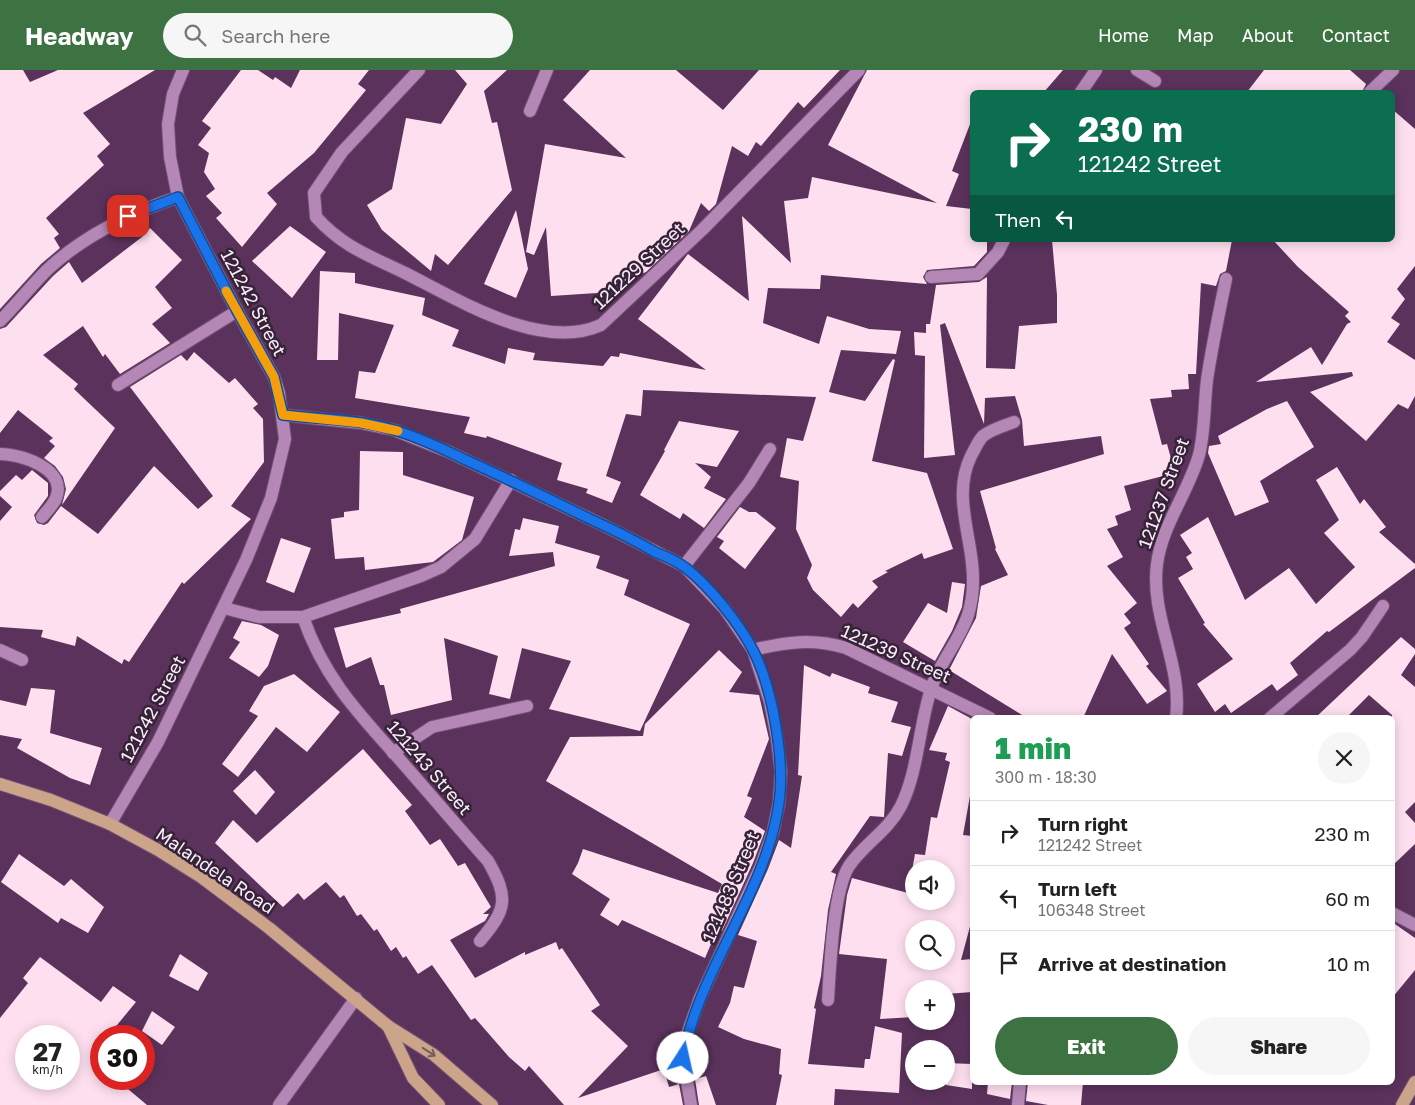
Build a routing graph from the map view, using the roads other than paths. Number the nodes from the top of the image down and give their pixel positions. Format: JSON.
{"nodes":[{"id":1,"x":183,"y":70,"type":"edge"},
{"id":2,"x":419,"y":70,"type":"edge"},
{"id":3,"x":547,"y":70,"type":"edge"},
{"id":4,"x":859,"y":70,"type":"edge"},
{"id":5,"x":1096,"y":70,"type":"edge"},
{"id":6,"x":1138,"y":70,"type":"edge"},
{"id":7,"x":1394,"y":70,"type":"edge"},
{"id":8,"x":1155,"y":81,"type":"dead end"},
{"id":9,"x":1082,"y":90,"type":"edge"},
{"id":10,"x":1372,"y":90,"type":"edge"},
{"id":11,"x":530,"y":111,"type":"dead end"},
{"id":12,"x":178,"y":197,"type":"junction"},
{"id":13,"x":1003,"y":242,"type":"edge"},
{"id":14,"x":931,"y":277,"type":"dead end"},
{"id":15,"x":1226,"y":279,"type":"dead end"},
{"id":16,"x":237,"y":311,"type":"junction"},
{"id":17,"x":0,"y":321,"type":"edge"},
{"id":18,"x":118,"y":385,"type":"dead end"},
{"id":19,"x":283,"y":415,"type":"junction"},
{"id":20,"x":1014,"y":422,"type":"dead end"},
{"id":21,"x":770,"y":449,"type":"dead end"},
{"id":22,"x":0,"y":454,"type":"edge"},
{"id":23,"x":511,"y":480,"type":"junction"},
{"id":24,"x":42,"y":517,"type":"dead end"},
{"id":25,"x":684,"y":566,"type":"junction"},
{"id":26,"x":1383,"y":606,"type":"dead end"},
{"id":27,"x":224,"y":608,"type":"junction"},
{"id":28,"x":303,"y":617,"type":"junction"},
{"id":29,"x":0,"y":650,"type":"edge"},
{"id":30,"x":753,"y":650,"type":"junction"},
{"id":31,"x":22,"y":660,"type":"dead end"},
{"id":32,"x":931,"y":688,"type":"junction"},
{"id":33,"x":527,"y":706,"type":"dead end"},
{"id":34,"x":984,"y":715,"type":"edge"},
{"id":35,"x":1176,"y":715,"type":"edge"},
{"id":36,"x":1274,"y":715,"type":"edge"},
{"id":37,"x":394,"y":753,"type":"junction"},
{"id":38,"x":0,"y":784,"type":"edge"},
{"id":39,"x":110,"y":824,"type":"junction"},
{"id":40,"x":1395,"y":915,"type":"edge"},
{"id":41,"x":1415,"y":925,"type":"edge"},
{"id":42,"x":480,"y":941,"type":"dead end"},
{"id":43,"x":356,"y":998,"type":"junction"},
{"id":44,"x":828,"y":1000,"type":"dead end"},
{"id":45,"x":388,"y":1026,"type":"junction"},
{"id":46,"x":1415,"y":1082,"type":"edge"},
{"id":47,"x":1020,"y":1085,"type":"edge"},
{"id":48,"x":279,"y":1105,"type":"edge"},
{"id":49,"x":439,"y":1105,"type":"edge"},
{"id":50,"x":492,"y":1105,"type":"edge"},
{"id":51,"x":691,"y":1105,"type":"edge"},
{"id":52,"x":1018,"y":1105,"type":"edge"},
{"id":53,"x":1402,"y":1105,"type":"edge"}],
"edges":[{"from":1,"to":12,"type":"street","name":"121242 Street"},
{"from":2,"to":4,"type":"street","name":"121229 Street"},
{"from":3,"to":11,"type":"street"},
{"from":5,"to":9,"type":"street"},
{"from":6,"to":8,"type":"street"},
{"from":7,"to":10,"type":"street"},
{"from":12,"to":16,"type":"street","name":"121242 Street"},
{"from":12,"to":17,"type":"street"},
{"from":13,"to":14,"type":"street"},
{"from":15,"to":35,"type":"street","name":"121237 Street"},
{"from":16,"to":18,"type":"street"},
{"from":16,"to":19,"type":"street","name":"121242 Street"},
{"from":19,"to":23,"type":"street","name":"121483 Street"},
{"from":19,"to":27,"type":"street","name":"121242 Street"},
{"from":20,"to":32,"type":"street"},
{"from":21,"to":25,"type":"street"},
{"from":22,"to":24,"type":"street"},
{"from":23,"to":25,"type":"street","name":"121483 Street"},
{"from":23,"to":28,"type":"street"},
{"from":25,"to":30,"type":"street","name":"121483 Street"},
{"from":26,"to":36,"type":"street"},
{"from":27,"to":28,"type":"street"},
{"from":27,"to":39,"type":"street","name":"121242 Street"},
{"from":28,"to":37,"type":"street","name":"121243 Street"},
{"from":29,"to":31,"type":"street"},
{"from":30,"to":32,"type":"street","name":"121239 Street"},
{"from":30,"to":51,"type":"street","name":"121483 Street"},
{"from":32,"to":34,"type":"street","name":"121239 Street"},
{"from":32,"to":44,"type":"street"},
{"from":33,"to":37,"type":"street"},
{"from":37,"to":42,"type":"street","name":"121243 Street"},
{"from":38,"to":39,"type":"main road","name":"Malandela Road"},
{"from":39,"to":43,"type":"main road","name":"Malandela Road"},
{"from":40,"to":41,"type":"street"},
{"from":43,"to":45,"type":"main road","name":"Malandela Road"},
{"from":43,"to":48,"type":"street"},
{"from":45,"to":49,"type":"main road","name":"Malandela Road"},
{"from":45,"to":50,"type":"main road","name":"Malandela Road","one_way":true},
{"from":46,"to":53,"type":"main road"},
{"from":47,"to":52,"type":"street"}]}
